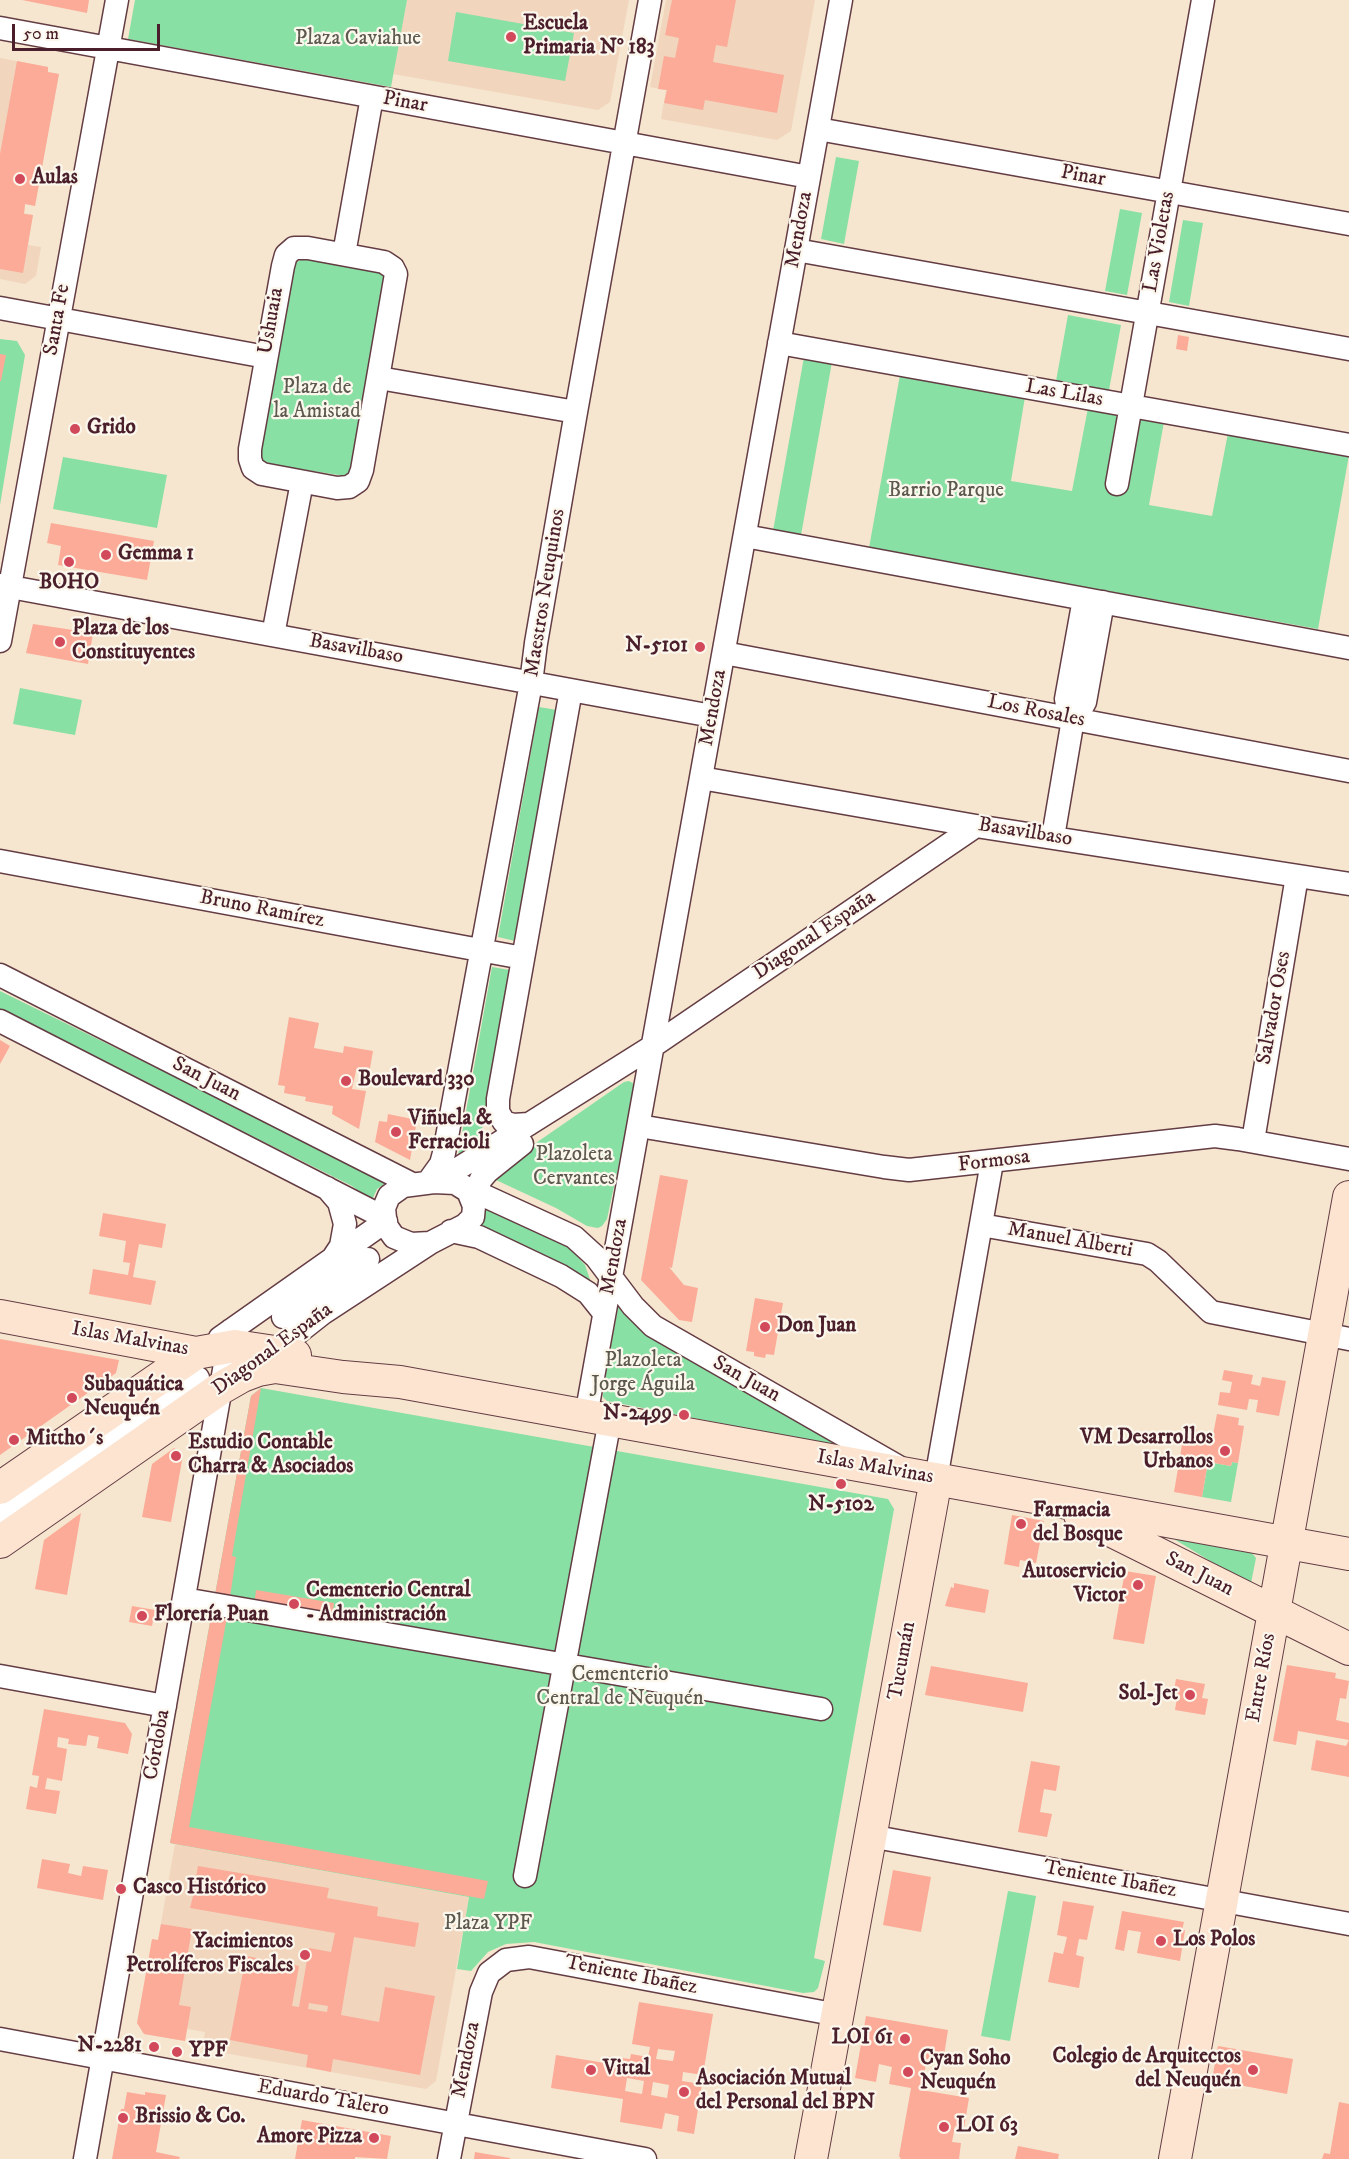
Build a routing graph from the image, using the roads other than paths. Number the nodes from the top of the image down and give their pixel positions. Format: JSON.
{"nodes":[{"id":1,"x":117,"y":0,"type":"edge"},
{"id":2,"x":650,"y":0,"type":"edge"},
{"id":3,"x":841,"y":0,"type":"edge"},
{"id":4,"x":1203,"y":0,"type":"edge"},
{"id":5,"x":0,"y":28,"type":"edge"},
{"id":6,"x":109,"y":48,"type":"junction"},
{"id":7,"x":372,"y":97,"type":"junction"},
{"id":8,"x":818,"y":129,"type":"junction"},
{"id":9,"x":624,"y":143,"type":"junction"},
{"id":10,"x":809,"y":177,"type":"junction"},
{"id":11,"x":1169,"y":192,"type":"junction"},
{"id":12,"x":1349,"y":224,"type":"edge"},
{"id":13,"x":796,"y":249,"type":"junction"},
{"id":14,"x":344,"y":254,"type":"junction"},
{"id":15,"x":0,"y":308,"type":"edge"},
{"id":16,"x":1147,"y":313,"type":"junction"},
{"id":17,"x":59,"y":319,"type":"junction"},
{"id":18,"x":779,"y":343,"type":"junction"},
{"id":19,"x":1349,"y":350,"type":"edge"},
{"id":20,"x":266,"y":357,"type":"junction"},
{"id":21,"x":379,"y":378,"type":"junction"},
{"id":22,"x":1131,"y":406,"type":"junction"},
{"id":23,"x":576,"y":412,"type":"junction"},
{"id":24,"x":1349,"y":445,"type":"edge"},
{"id":25,"x":302,"y":482,"type":"junction"},
{"id":26,"x":1117,"y":484,"type":"dead end"},
{"id":27,"x":745,"y":536,"type":"junction"},
{"id":28,"x":5,"y":585,"type":"edge"},
{"id":29,"x":1093,"y":601,"type":"junction"},
{"id":30,"x":273,"y":635,"type":"junction"},
{"id":31,"x":0,"y":641,"type":"edge"},
{"id":32,"x":1349,"y":648,"type":"edge"},
{"id":33,"x":724,"y":652,"type":"junction"},
{"id":34,"x":531,"y":683,"type":"junction"},
{"id":35,"x":572,"y":690,"type":"junction"},
{"id":36,"x":712,"y":716,"type":"junction"},
{"id":37,"x":1073,"y":719,"type":"junction"},
{"id":38,"x":1349,"y":771,"type":"edge"},
{"id":39,"x":701,"y":778,"type":"junction"},
{"id":40,"x":976,"y":826,"type":"junction"},
{"id":41,"x":1053,"y":837,"type":"junction"},
{"id":42,"x":0,"y":861,"type":"edge"},
{"id":43,"x":1297,"y":876,"type":"junction"},
{"id":44,"x":1349,"y":884,"type":"edge"},
{"id":45,"x":482,"y":951,"type":"junction"},
{"id":46,"x":523,"y":958,"type":"junction"},
{"id":47,"x":0,"y":975,"type":"edge"},
{"id":48,"x":0,"y":1021,"type":"edge"},
{"id":49,"x":653,"y":1046,"type":"junction"},
{"id":50,"x":529,"y":1124,"type":"junction"},
{"id":51,"x":639,"y":1125,"type":"junction"},
{"id":52,"x":1253,"y":1141,"type":"junction"},
{"id":53,"x":1349,"y":1159,"type":"edge"},
{"id":54,"x":992,"y":1162,"type":"junction"},
{"id":55,"x":425,"y":1183,"type":"junction"},
{"id":56,"x":326,"y":1187,"type":"junction"},
{"id":57,"x":470,"y":1192,"type":"junction"},
{"id":58,"x":1349,"y":1197,"type":"edge"},
{"id":59,"x":621,"y":1219,"type":"junction"},
{"id":60,"x":385,"y":1220,"type":"junction"},
{"id":61,"x":981,"y":1225,"type":"junction"},
{"id":62,"x":451,"y":1231,"type":"junction"},
{"id":63,"x":574,"y":1237,"type":"junction"},
{"id":64,"x":430,"y":1243,"type":"junction"},
{"id":65,"x":333,"y":1258,"type":"junction"},
{"id":66,"x":368,"y":1258,"type":"dead end"},
{"id":67,"x":611,"y":1278,"type":"junction"},
{"id":68,"x":604,"y":1313,"type":"junction"},
{"id":69,"x":0,"y":1316,"type":"edge"},
{"id":70,"x":283,"y":1317,"type":"dead end"},
{"id":71,"x":1337,"y":1337,"type":"edge"},
{"id":72,"x":229,"y":1338,"type":"junction"},
{"id":73,"x":274,"y":1351,"type":"junction"},
{"id":74,"x":214,"y":1374,"type":"junction"},
{"id":75,"x":400,"y":1382,"type":"junction"},
{"id":76,"x":151,"y":1411,"type":"junction"},
{"id":77,"x":598,"y":1418,"type":"junction"},
{"id":78,"x":925,"y":1477,"type":"junction"},
{"id":79,"x":0,"y":1488,"type":"edge"},
{"id":80,"x":1050,"y":1499,"type":"junction"},
{"id":81,"x":0,"y":1515,"type":"edge"},
{"id":82,"x":0,"y":1542,"type":"edge"},
{"id":83,"x":1287,"y":1543,"type":"junction"},
{"id":84,"x":1349,"y":1554,"type":"edge"},
{"id":85,"x":184,"y":1599,"type":"junction"},
{"id":86,"x":1274,"y":1613,"type":"junction"},
{"id":87,"x":1349,"y":1649,"type":"edge"},
{"id":88,"x":565,"y":1665,"type":"junction"},
{"id":89,"x":0,"y":1676,"type":"edge"},
{"id":90,"x":165,"y":1706,"type":"junction"},
{"id":91,"x":821,"y":1709,"type":"dead end"},
{"id":92,"x":870,"y":1836,"type":"junction"},
{"id":93,"x":525,"y":1876,"type":"dead end"},
{"id":94,"x":1222,"y":1900,"type":"junction"},
{"id":95,"x":1349,"y":1924,"type":"edge"},
{"id":96,"x":497,"y":1966,"type":"joint"},
{"id":97,"x":837,"y":2015,"type":"junction"},
{"id":98,"x":0,"y":2038,"type":"edge"},
{"id":99,"x":104,"y":2058,"type":"junction"},
{"id":100,"x":455,"y":2123,"type":"junction"},
{"id":101,"x":85,"y":2159,"type":"edge"},
{"id":102,"x":449,"y":2159,"type":"edge"},
{"id":103,"x":645,"y":2159,"type":"edge"},
{"id":104,"x":811,"y":2159,"type":"edge"},
{"id":105,"x":1175,"y":2159,"type":"edge"}],
"edges":[{"from":1,"to":6,"type":"street","name":"Santa Fe"},
{"from":2,"to":9,"type":"street","name":"Maestros Neuquinos"},
{"from":3,"to":8,"type":"street","name":"Mendoza"},
{"from":4,"to":11,"type":"street","name":"Las Violetas"},
{"from":5,"to":6,"type":"street","name":"Pinar"},
{"from":6,"to":7,"type":"street","name":"Pinar"},
{"from":6,"to":17,"type":"street","name":"Santa Fe"},
{"from":7,"to":9,"type":"street","name":"Pinar"},
{"from":7,"to":14,"type":"street"},
{"from":8,"to":10,"type":"street","name":"Mendoza"},
{"from":8,"to":11,"type":"street","name":"Pinar"},
{"from":9,"to":10,"type":"street","name":"Pinar"},
{"from":9,"to":23,"type":"street","name":"Maestros Neuquinos"},
{"from":10,"to":13,"type":"street","name":"Mendoza"},
{"from":11,"to":12,"type":"street","name":"Pinar"},
{"from":11,"to":16,"type":"street","name":"Las Violetas"},
{"from":13,"to":16,"type":"street"},
{"from":13,"to":18,"type":"street","name":"Mendoza"},
{"from":14,"to":20,"type":"street","name":"Ushuaia"},
{"from":14,"to":21,"type":"street","name":"Ushuaia"},
{"from":15,"to":17,"type":"street"},
{"from":16,"to":19,"type":"street"},
{"from":16,"to":22,"type":"street","name":"Las Violetas"},
{"from":17,"to":20,"type":"street"},
{"from":17,"to":28,"type":"street","name":"Santa Fe"},
{"from":18,"to":22,"type":"street","name":"Las Lilas"},
{"from":18,"to":27,"type":"street","name":"Mendoza"},
{"from":20,"to":25,"type":"street","name":"Ushuaia"},
{"from":21,"to":23,"type":"street"},
{"from":21,"to":25,"type":"street","name":"Ushuaia"},
{"from":22,"to":24,"type":"street","name":"Las Lilas"},
{"from":22,"to":26,"type":"street","name":"Las Violetas"},
{"from":23,"to":34,"type":"street","name":"Maestros Neuquinos"},
{"from":25,"to":30,"type":"street"},
{"from":27,"to":29,"type":"street"},
{"from":27,"to":33,"type":"street","name":"Mendoza"},
{"from":28,"to":30,"type":"street","name":"Basavilbaso"},
{"from":28,"to":31,"type":"street","name":"Santa Fe"},
{"from":29,"to":32,"type":"street"},
{"from":29,"to":37,"type":"street"},
{"from":30,"to":34,"type":"street","name":"Basavilbaso"},
{"from":33,"to":36,"type":"street","name":"Mendoza"},
{"from":33,"to":37,"type":"street","name":"Los Rosales"},
{"from":34,"to":35,"type":"street","name":"Basavilbaso"},
{"from":34,"to":45,"type":"street","name":"Maestros Neuquinos"},
{"from":35,"to":36,"type":"street","name":"Basavilbaso"},
{"from":35,"to":46,"type":"street","name":"Maestros Neuquinos"},
{"from":36,"to":39,"type":"street","name":"Mendoza"},
{"from":37,"to":38,"type":"street","name":"Los Rosales"},
{"from":37,"to":41,"type":"street"},
{"from":39,"to":40,"type":"street","name":"Basavilbaso"},
{"from":39,"to":49,"type":"street","name":"Mendoza"},
{"from":40,"to":41,"type":"street","name":"Basavilbaso"},
{"from":40,"to":49,"type":"street","name":"Diagonal España"},
{"from":41,"to":43,"type":"street","name":"Basavilbaso"},
{"from":42,"to":45,"type":"street","name":"Bruno Ramírez"},
{"from":43,"to":44,"type":"street","name":"Basavilbaso"},
{"from":43,"to":52,"type":"street","name":"Salvador Oses"},
{"from":45,"to":46,"type":"street","name":"Bruno Ramírez"},
{"from":45,"to":55,"type":"street","name":"Maestros Neuquinos"},
{"from":46,"to":50,"type":"street","name":"Maestros Neuquinos"},
{"from":47,"to":55,"type":"street","name":"San Juan"},
{"from":48,"to":56,"type":"street","name":"San Juan"},
{"from":49,"to":50,"type":"street","name":"Diagonal España"},
{"from":49,"to":51,"type":"street","name":"Mendoza"},
{"from":49,"to":57,"type":"street","name":"Diagonal España"},
{"from":50,"to":55,"type":"street","name":"Diagonal España"},
{"from":51,"to":54,"type":"street","name":"Formosa"},
{"from":51,"to":59,"type":"street","name":"Mendoza"},
{"from":52,"to":53,"type":"street","name":"Formosa"},
{"from":52,"to":54,"type":"street","name":"Formosa"},
{"from":54,"to":61,"type":"street","name":"Tucumán"},
{"from":55,"to":57,"type":"street"},
{"from":55,"to":60,"type":"street","name":"Diagonal España"},
{"from":56,"to":60,"type":"street","name":"San Juan"},
{"from":56,"to":65,"type":"street"},
{"from":57,"to":62,"type":"street","name":"Diagonal España"},
{"from":57,"to":63,"type":"street","name":"San Juan"},
{"from":58,"to":71,"type":"main road","name":"Entre Ríos"},
{"from":59,"to":63,"type":"street","name":"San Juan"},
{"from":59,"to":67,"type":"street","name":"Mendoza"},
{"from":60,"to":64,"type":"street"},
{"from":60,"to":65,"type":"street","name":"Diagonal España"},
{"from":61,"to":71,"type":"street","name":"Manuel Alberti"},
{"from":61,"to":78,"type":"street","name":"Tucumán"},
{"from":62,"to":64,"type":"street","name":"Diagonal España"},
{"from":62,"to":68,"type":"street"},
{"from":63,"to":67,"type":"street","name":"San Juan"},
{"from":64,"to":73,"type":"street","name":"Diagonal España"},
{"from":65,"to":72,"type":"street","name":"Diagonal España"},
{"from":66,"to":70,"type":"street"},
{"from":67,"to":68,"type":"street","name":"Mendoza"},
{"from":67,"to":78,"type":"street","name":"San Juan"},
{"from":68,"to":77,"type":"street","name":"Mendoza"},
{"from":69,"to":74,"type":"main road","name":"Islas Malvinas"},
{"from":71,"to":83,"type":"main road","name":"Entre Ríos"},
{"from":72,"to":73,"type":"main road","name":"Islas Malvinas"},
{"from":72,"to":74,"type":"main road","name":"Islas Malvinas"},
{"from":73,"to":74,"type":"street","name":"Diagonal España"},
{"from":73,"to":75,"type":"main road","name":"Islas Malvinas"},
{"from":74,"to":75,"type":"main road","name":"Islas Malvinas"},
{"from":74,"to":76,"type":"main road","name":"Diagonal España"},
{"from":74,"to":76,"type":"main road","name":"Diagonal España"},
{"from":74,"to":85,"type":"street","name":"Córdoba"},
{"from":75,"to":77,"type":"main road","name":"Islas Malvinas"},
{"from":76,"to":79,"type":"main road","name":"Diagonal España"},
{"from":76,"to":81,"type":"street"},
{"from":76,"to":82,"type":"main road","name":"Diagonal España"},
{"from":77,"to":78,"type":"main road","name":"Islas Malvinas"},
{"from":77,"to":88,"type":"street","name":"Mendoza"},
{"from":78,"to":80,"type":"main road","name":"Islas Malvinas"},
{"from":78,"to":92,"type":"main road","name":"Tucumán"},
{"from":80,"to":83,"type":"main road","name":"Islas Malvinas"},
{"from":80,"to":86,"type":"main road","name":"San Juan"},
{"from":83,"to":84,"type":"main road","name":"Islas Malvinas"},
{"from":83,"to":86,"type":"main road","name":"Entre Ríos"},
{"from":85,"to":88,"type":"street"},
{"from":85,"to":90,"type":"street","name":"Córdoba"},
{"from":86,"to":87,"type":"main road","name":"San Juan"},
{"from":86,"to":94,"type":"main road","name":"Entre Ríos"},
{"from":88,"to":91,"type":"street"},
{"from":88,"to":93,"type":"street","name":"Mendoza"},
{"from":89,"to":90,"type":"street"},
{"from":90,"to":99,"type":"street","name":"Córdoba"},
{"from":92,"to":94,"type":"street","name":"Teniente Ibañez"},
{"from":92,"to":97,"type":"main road","name":"Tucumán"},
{"from":94,"to":95,"type":"street","name":"Teniente Ibañez"},
{"from":94,"to":105,"type":"main road","name":"Entre Ríos"},
{"from":96,"to":97,"type":"street","name":"Teniente Ibañez"},
{"from":96,"to":100,"type":"street","name":"Mendoza"},
{"from":97,"to":104,"type":"main road","name":"Tucumán"},
{"from":98,"to":99,"type":"street","name":"Eduardo Talero"},
{"from":99,"to":100,"type":"street","name":"Eduardo Talero"},
{"from":99,"to":101,"type":"street","name":"Córdoba"},
{"from":100,"to":102,"type":"street","name":"Mendoza"},
{"from":100,"to":103,"type":"street","name":"Eduardo Talero"}]}
